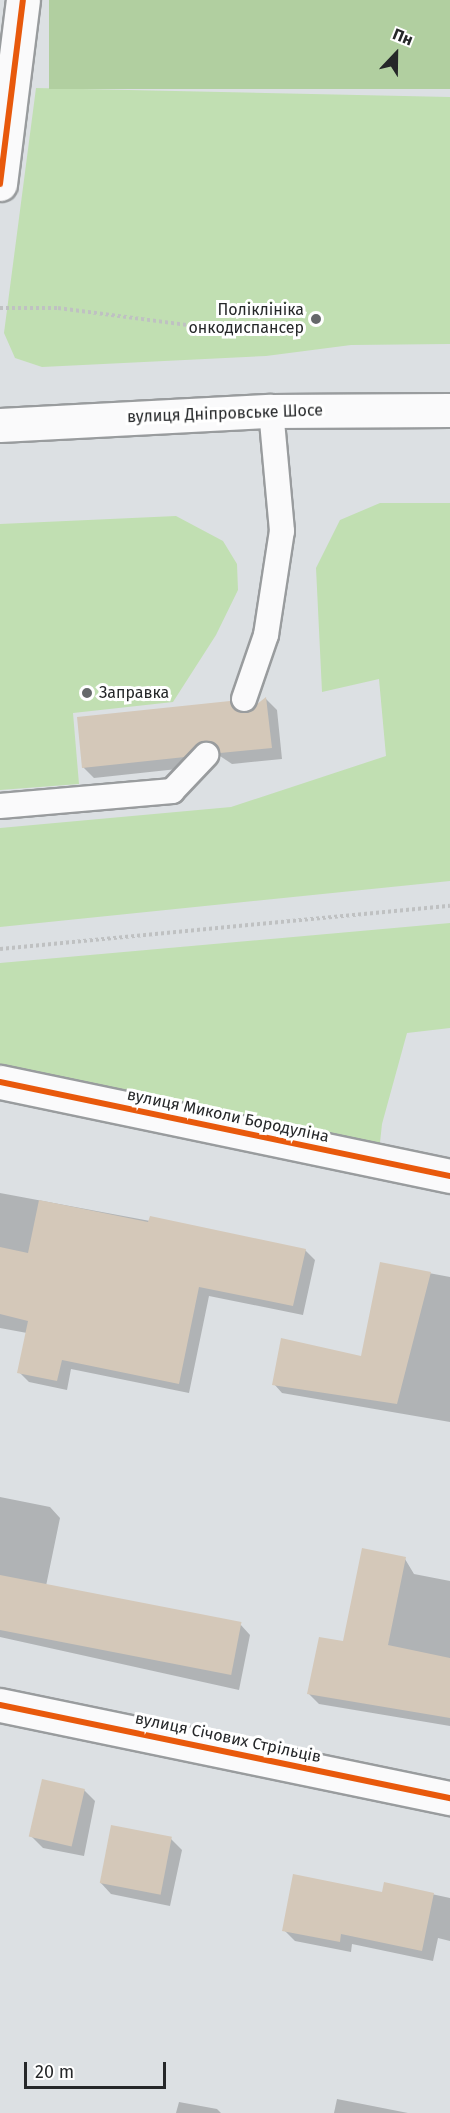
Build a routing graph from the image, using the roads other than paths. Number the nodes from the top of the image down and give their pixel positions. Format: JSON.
{"nodes":[{"id":1,"x":23,"y":0,"type":"edge"},
{"id":2,"x":0,"y":184,"type":"edge"},
{"id":3,"x":450,"y":410,"type":"edge"},
{"id":4,"x":271,"y":411,"type":"junction"},
{"id":5,"x":0,"y":425,"type":"edge"},
{"id":6,"x":244,"y":699,"type":"dead end"},
{"id":7,"x":206,"y":755,"type":"dead end"},
{"id":8,"x":0,"y":806,"type":"edge"},
{"id":9,"x":0,"y":1082,"type":"edge"},
{"id":10,"x":450,"y":1176,"type":"edge"},
{"id":11,"x":0,"y":1705,"type":"edge"},
{"id":12,"x":450,"y":1798,"type":"edge"}],
"edges":[{"from":1,"to":2,"type":"street"},
{"from":3,"to":4,"type":"street","name":"вулиця Дніпровське Шосе"},
{"from":4,"to":5,"type":"street","name":"вулиця Дніпровське Шосе"},
{"from":4,"to":6,"type":"lane"},
{"from":7,"to":8,"type":"lane"},
{"from":9,"to":10,"type":"street","name":"вулиця Миколи Бородуліна"},
{"from":11,"to":12,"type":"street","name":"вулиця Січових Стрільців"}]}
